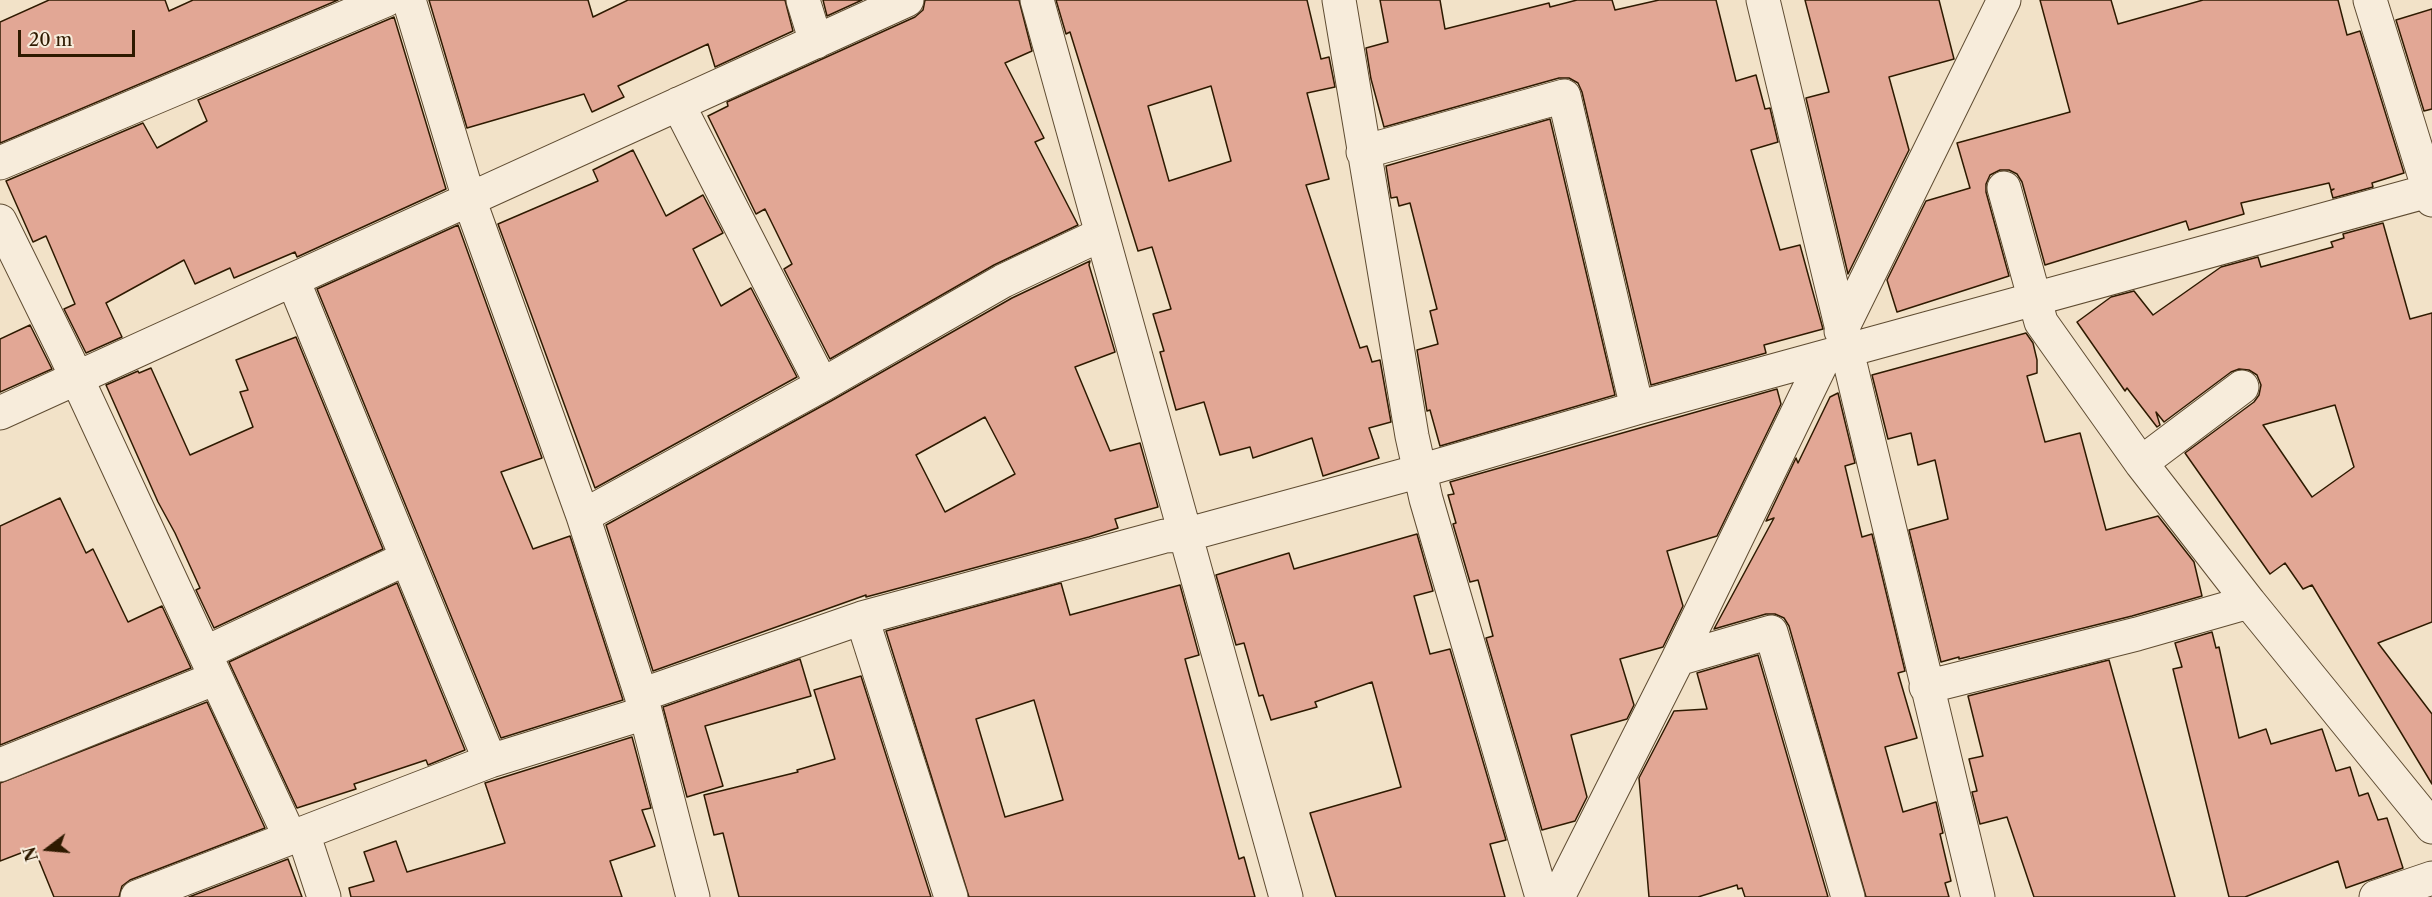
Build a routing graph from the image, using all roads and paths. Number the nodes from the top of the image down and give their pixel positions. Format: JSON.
{"nodes":[{"id":1,"x":386,"y":0,"type":"edge"},
{"id":2,"x":409,"y":0,"type":"edge"},
{"id":3,"x":804,"y":0,"type":"edge"},
{"id":4,"x":907,"y":0,"type":"edge"},
{"id":5,"x":1037,"y":0,"type":"edge"},
{"id":6,"x":1339,"y":0,"type":"edge"},
{"id":7,"x":1763,"y":0,"type":"edge"},
{"id":8,"x":2004,"y":0,"type":"edge"},
{"id":9,"x":2370,"y":0,"type":"edge"},
{"id":10,"x":816,"y":42,"type":"junction"},
{"id":11,"x":678,"y":104,"type":"junction"},
{"id":12,"x":1364,"y":152,"type":"junction"},
{"id":13,"x":0,"y":163,"type":"edge"},
{"id":14,"x":2004,"y":188,"type":"dead end"},
{"id":15,"x":2431,"y":194,"type":"edge"},
{"id":16,"x":468,"y":199,"type":"junction"},
{"id":17,"x":0,"y":221,"type":"edge"},
{"id":18,"x":1102,"y":234,"type":"junction"},
{"id":19,"x":293,"y":280,"type":"junction"},
{"id":20,"x":2035,"y":299,"type":"junction"},
{"id":21,"x":1837,"y":347,"type":"junction"},
{"id":22,"x":77,"y":379,"type":"junction"},
{"id":23,"x":822,"y":385,"type":"junction"},
{"id":24,"x":2242,"y":387,"type":"dead end"},
{"id":25,"x":1637,"y":408,"type":"junction"},
{"id":26,"x":0,"y":414,"type":"edge"},
{"id":27,"x":2141,"y":463,"type":"junction"},
{"id":28,"x":1420,"y":471,"type":"junction"},
{"id":29,"x":583,"y":516,"type":"junction"},
{"id":30,"x":1185,"y":535,"type":"junction"},
{"id":31,"x":407,"y":558,"type":"junction"},
{"id":32,"x":2249,"y":602,"type":"junction"},
{"id":33,"x":862,"y":618,"type":"junction"},
{"id":34,"x":1678,"y":659,"type":"junction"},
{"id":35,"x":211,"y":665,"type":"junction"},
{"id":36,"x":1926,"y":687,"type":"junction"},
{"id":37,"x":643,"y":704,"type":"junction"},
{"id":38,"x":490,"y":762,"type":"junction"},
{"id":39,"x":0,"y":765,"type":"edge"},
{"id":40,"x":2432,"y":827,"type":"edge"},
{"id":41,"x":297,"y":835,"type":"junction"},
{"id":42,"x":2432,"y":878,"type":"edge"},
{"id":43,"x":139,"y":896,"type":"edge"},
{"id":44,"x":324,"y":897,"type":"edge"},
{"id":45,"x":693,"y":897,"type":"edge"},
{"id":46,"x":951,"y":897,"type":"edge"},
{"id":47,"x":1286,"y":897,"type":"edge"},
{"id":48,"x":1542,"y":897,"type":"edge"},
{"id":49,"x":1558,"y":897,"type":"edge"},
{"id":50,"x":1848,"y":897,"type":"edge"},
{"id":51,"x":1978,"y":897,"type":"edge"},
{"id":52,"x":2376,"y":897,"type":"edge"}],
"edges":[{"from":1,"to":13,"type":"street"},
{"from":2,"to":16,"type":"street"},
{"from":3,"to":10,"type":"street"},
{"from":4,"to":10,"type":"street"},
{"from":5,"to":18,"type":"street"},
{"from":6,"to":12,"type":"street"},
{"from":7,"to":21,"type":"street"},
{"from":8,"to":21,"type":"street"},
{"from":9,"to":15,"type":"street"},
{"from":10,"to":11,"type":"street"},
{"from":11,"to":16,"type":"street"},
{"from":11,"to":23,"type":"street"},
{"from":12,"to":25,"type":"street"},
{"from":12,"to":28,"type":"street"},
{"from":14,"to":20,"type":"street"},
{"from":15,"to":20,"type":"street"},
{"from":16,"to":19,"type":"street"},
{"from":16,"to":29,"type":"street"},
{"from":17,"to":22,"type":"street"},
{"from":18,"to":23,"type":"street"},
{"from":18,"to":30,"type":"street"},
{"from":19,"to":22,"type":"street"},
{"from":19,"to":31,"type":"street"},
{"from":20,"to":21,"type":"street"},
{"from":20,"to":27,"type":"street"},
{"from":21,"to":25,"type":"street"},
{"from":21,"to":34,"type":"street"},
{"from":21,"to":36,"type":"street"},
{"from":22,"to":26,"type":"street"},
{"from":22,"to":35,"type":"street"},
{"from":23,"to":29,"type":"street"},
{"from":24,"to":27,"type":"street"},
{"from":25,"to":28,"type":"street"},
{"from":27,"to":32,"type":"street"},
{"from":28,"to":30,"type":"street"},
{"from":28,"to":48,"type":"street"},
{"from":29,"to":37,"type":"street"},
{"from":30,"to":33,"type":"street"},
{"from":30,"to":47,"type":"street"},
{"from":31,"to":35,"type":"street"},
{"from":31,"to":38,"type":"street"},
{"from":32,"to":36,"type":"street"},
{"from":32,"to":40,"type":"street"},
{"from":33,"to":37,"type":"street"},
{"from":33,"to":46,"type":"street"},
{"from":34,"to":49,"type":"street"},
{"from":34,"to":50,"type":"street"},
{"from":35,"to":39,"type":"street"},
{"from":35,"to":41,"type":"street"},
{"from":36,"to":51,"type":"street"},
{"from":37,"to":38,"type":"street"},
{"from":37,"to":45,"type":"street"},
{"from":38,"to":41,"type":"street"},
{"from":41,"to":43,"type":"street"},
{"from":41,"to":44,"type":"street"},
{"from":42,"to":52,"type":"street"}]}
